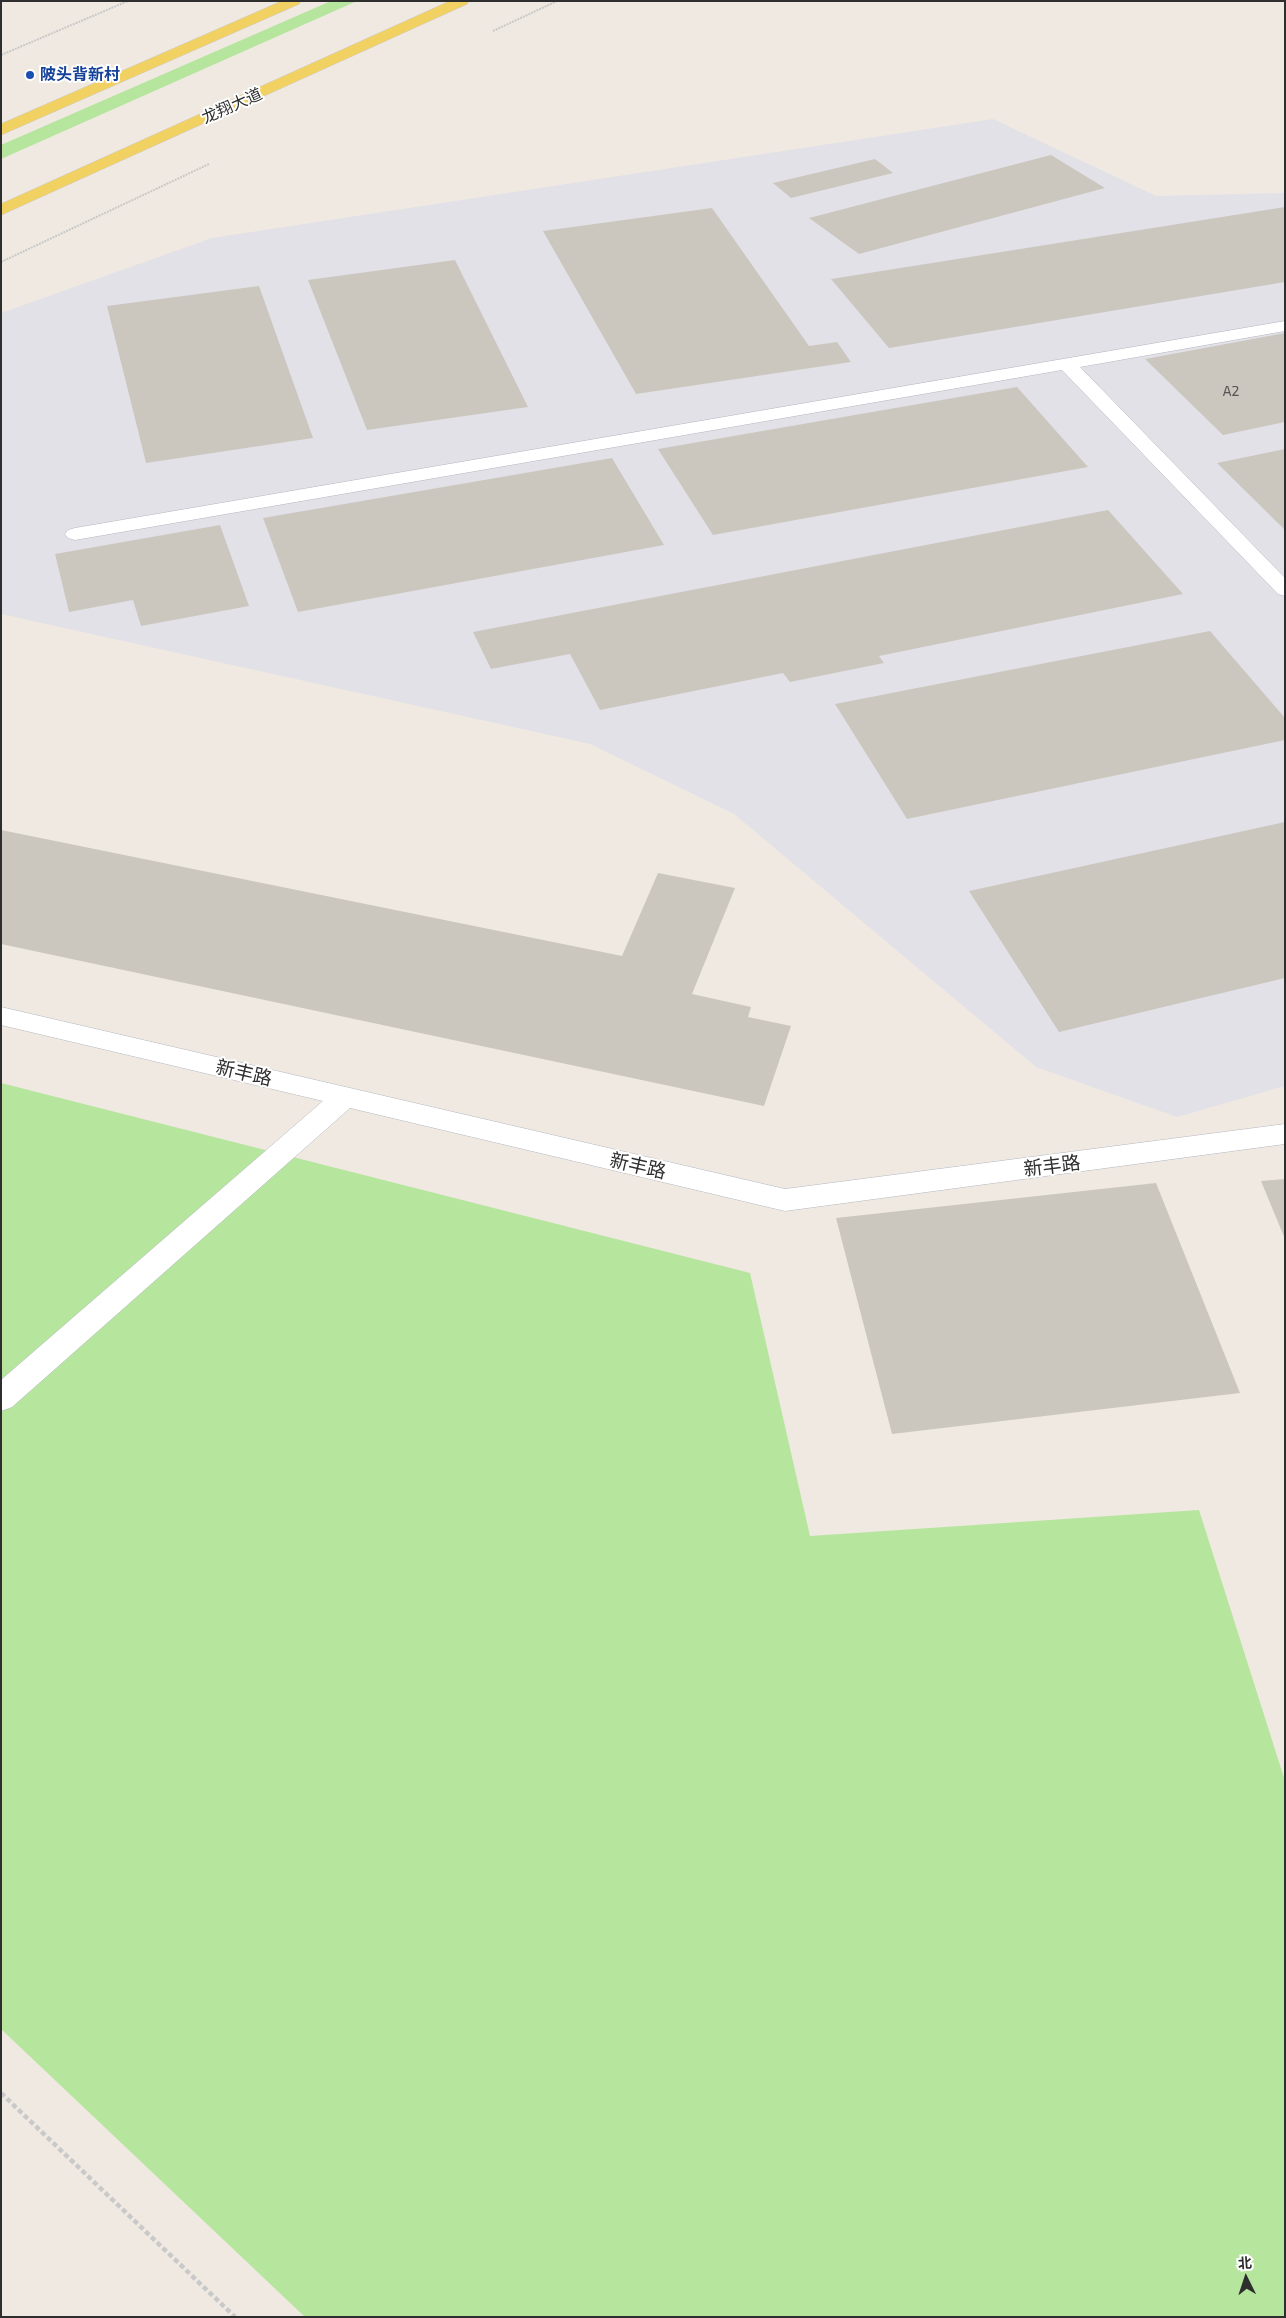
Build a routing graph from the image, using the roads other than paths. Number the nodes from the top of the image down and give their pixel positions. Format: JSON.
{"nodes":[{"id":1,"x":294,"y":1,"type":"edge"},
{"id":2,"x":462,"y":1,"type":"edge"},
{"id":3,"x":1,"y":130,"type":"edge"},
{"id":4,"x":1,"y":210,"type":"edge"},
{"id":5,"x":1285,"y":326,"type":"edge"},
{"id":6,"x":1068,"y":364,"type":"junction"},
{"id":7,"x":75,"y":534,"type":"dead end"},
{"id":8,"x":1285,"y":590,"type":"edge"},
{"id":9,"x":1,"y":1016,"type":"edge"},
{"id":10,"x":345,"y":1097,"type":"junction"},
{"id":11,"x":1285,"y":1134,"type":"edge"},
{"id":12,"x":1,"y":1398,"type":"edge"}],
"edges":[{"from":1,"to":3,"type":"main road"},
{"from":2,"to":4,"type":"main road","name":"龙翔大道"},
{"from":5,"to":6,"type":"street"},
{"from":6,"to":7,"type":"street"},
{"from":6,"to":8,"type":"street"},
{"from":9,"to":10,"type":"street","name":"新丰路"},
{"from":10,"to":11,"type":"street","name":"新丰路"},
{"from":10,"to":12,"type":"street"}]}
